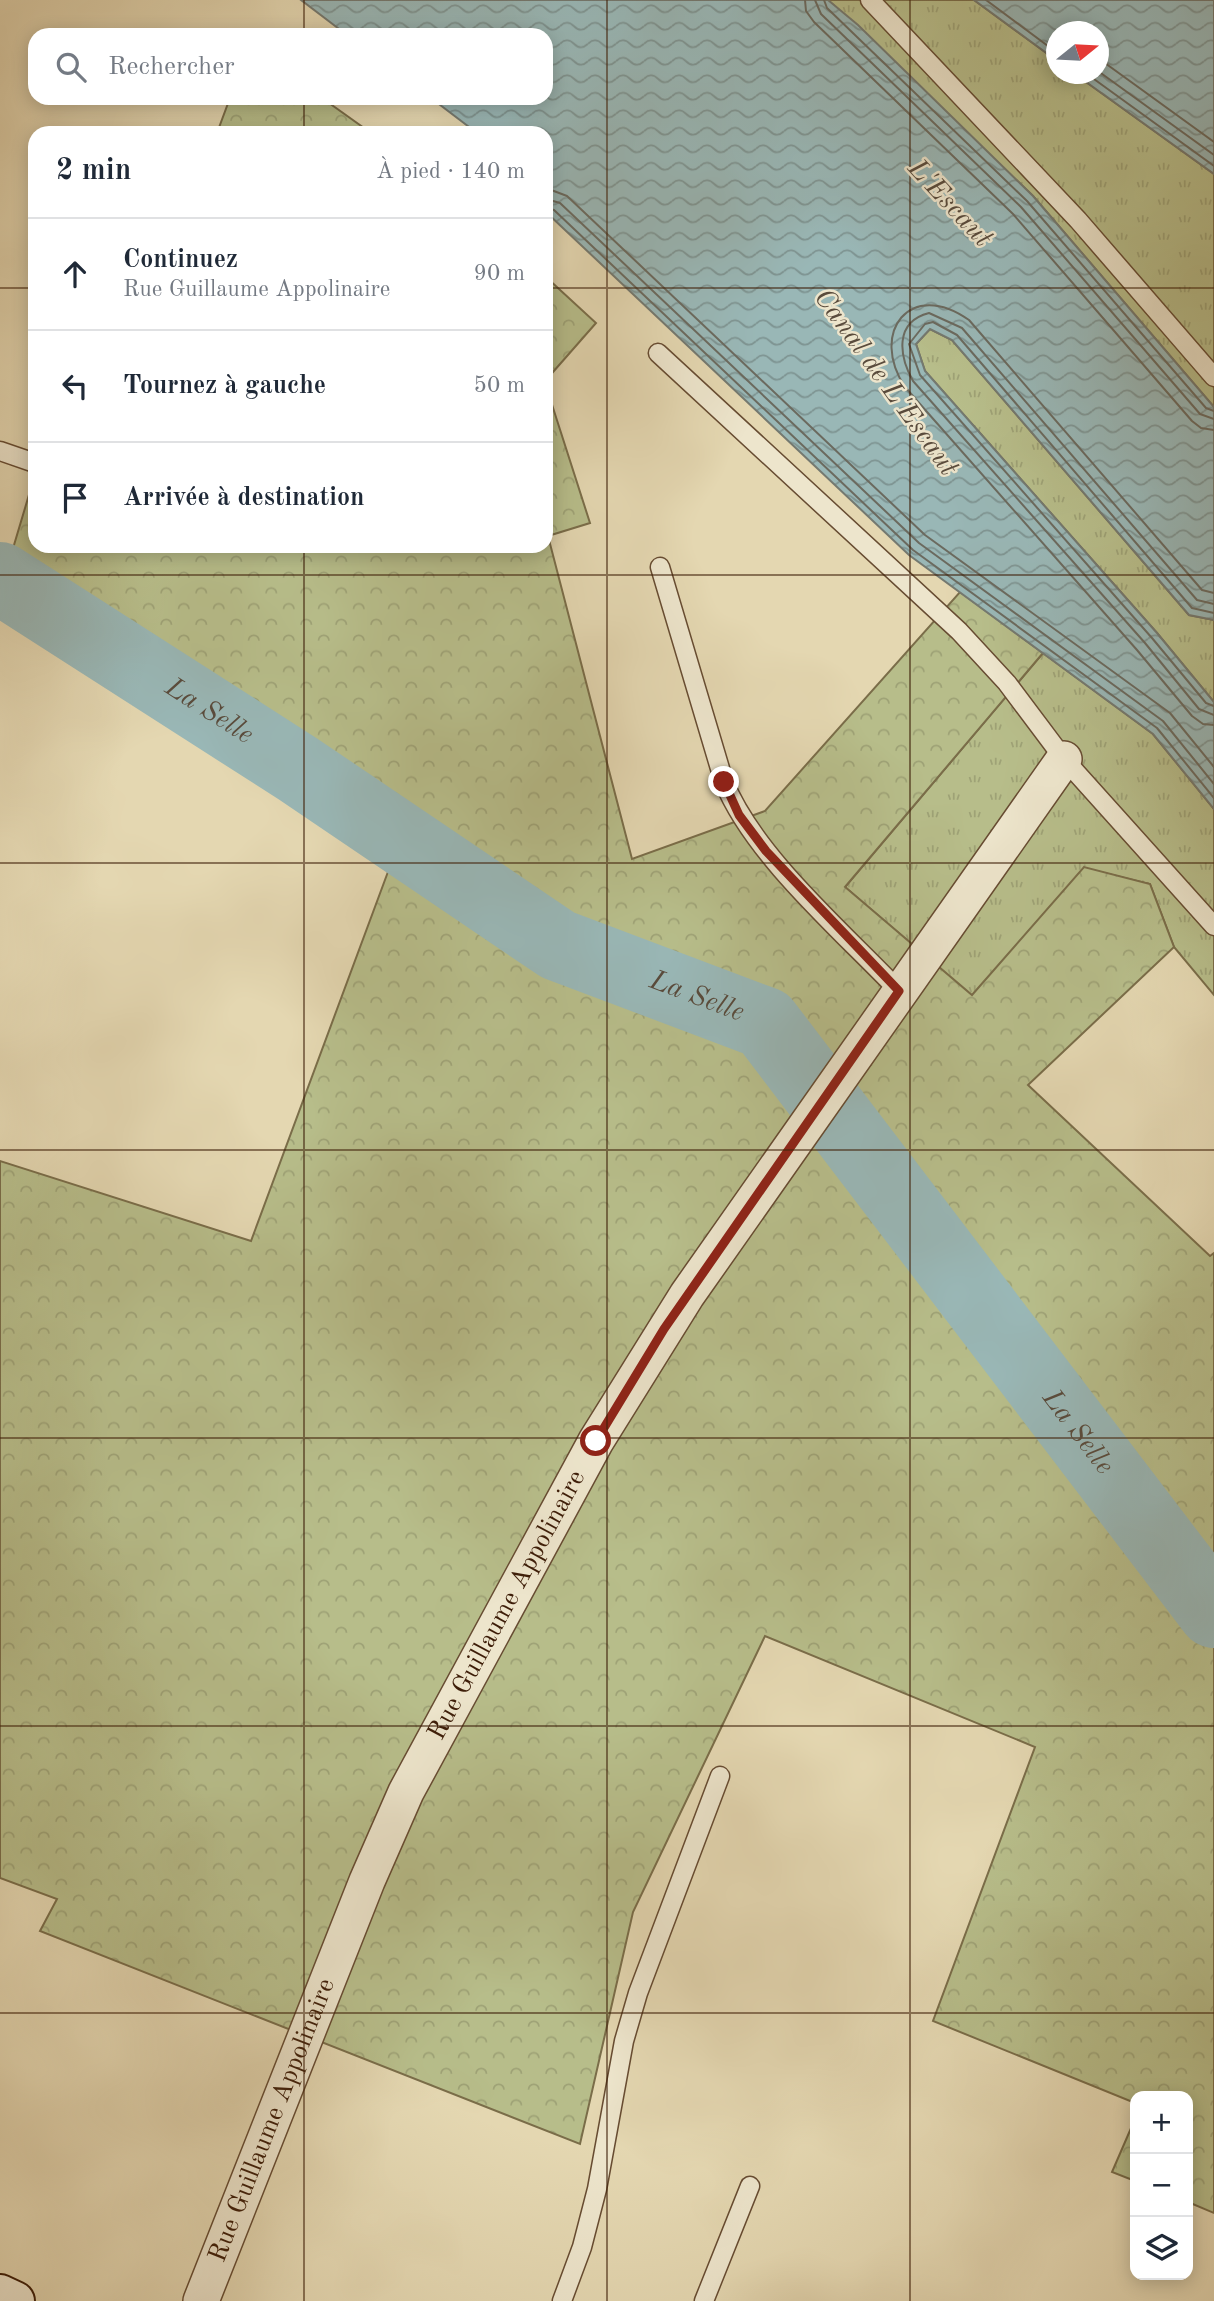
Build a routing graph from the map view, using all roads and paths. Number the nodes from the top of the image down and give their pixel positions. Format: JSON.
{"nodes":[{"id":1,"x":870,"y":0,"type":"edge"},
{"id":2,"x":658,"y":353,"type":"dead end"},
{"id":3,"x":1214,"y":377,"type":"edge"},
{"id":4,"x":0,"y":451,"type":"edge"},
{"id":5,"x":28,"y":461,"type":"edge"},
{"id":6,"x":660,"y":567,"type":"dead end"},
{"id":7,"x":1064,"y":759,"type":"junction"},
{"id":8,"x":1214,"y":926,"type":"edge"},
{"id":9,"x":899,"y":991,"type":"junction"},
{"id":10,"x":720,"y":1776,"type":"dead end"},
{"id":11,"x":750,"y":2186,"type":"dead end"},
{"id":12,"x":0,"y":2294,"type":"edge"},
{"id":13,"x":15,"y":2301,"type":"edge"},
{"id":14,"x":201,"y":2301,"type":"edge"},
{"id":15,"x":562,"y":2301,"type":"edge"},
{"id":16,"x":704,"y":2301,"type":"edge"}],
"edges":[{"from":1,"to":3,"type":"lane"},
{"from":2,"to":7,"type":"lane"},
{"from":4,"to":5,"type":"lane"},
{"from":6,"to":9,"type":"lane"},
{"from":7,"to":8,"type":"lane"},
{"from":7,"to":9,"type":"street","name":"Rue Guillaume Appolinaire"},
{"from":9,"to":14,"type":"street","name":"Rue Guillaume Appolinaire"},
{"from":10,"to":15,"type":"lane"},
{"from":11,"to":16,"type":"lane"},
{"from":12,"to":13,"type":"street"}]}
